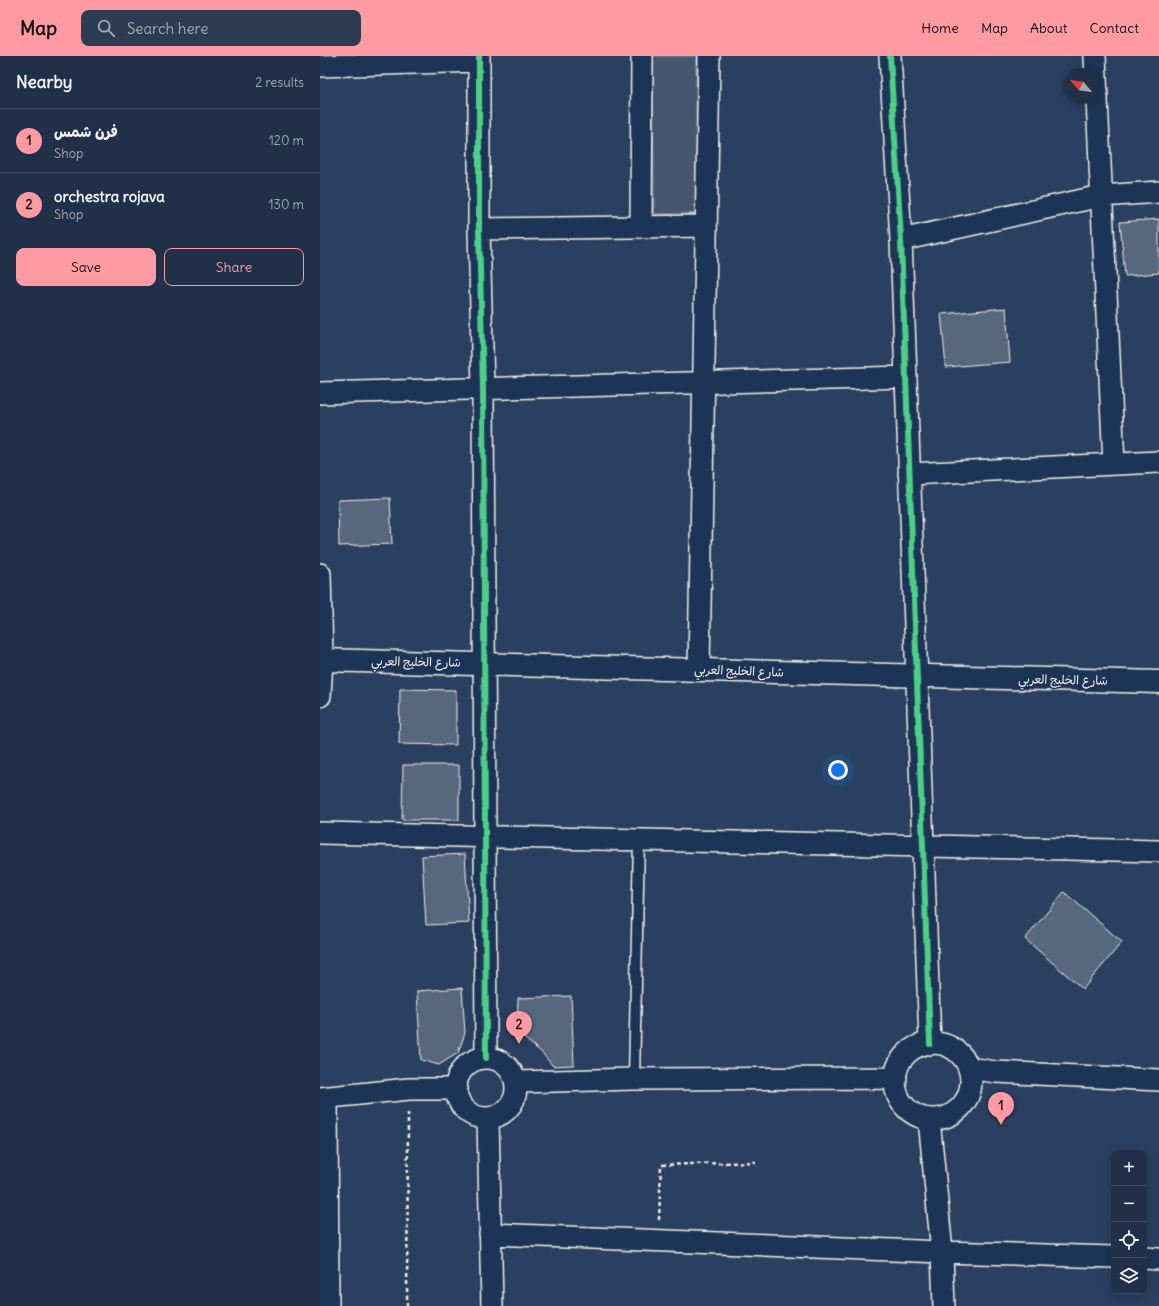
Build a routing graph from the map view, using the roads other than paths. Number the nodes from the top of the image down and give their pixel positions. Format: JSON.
{"nodes":[{"id":1,"x":642,"y":56,"type":"edge"},
{"id":2,"x":709,"y":56,"type":"edge"},
{"id":3,"x":890,"y":56,"type":"edge"},
{"id":4,"x":1095,"y":56,"type":"edge"},
{"id":5,"x":479,"y":59,"type":"edge"},
{"id":6,"x":320,"y":66,"type":"edge"},
{"id":7,"x":1159,"y":192,"type":"edge"},
{"id":8,"x":1101,"y":196,"type":"junction"},
{"id":9,"x":706,"y":226,"type":"junction"},
{"id":10,"x":641,"y":227,"type":"junction"},
{"id":11,"x":479,"y":229,"type":"junction"},
{"id":12,"x":901,"y":240,"type":"junction"},
{"id":13,"x":906,"y":378,"type":"junction"},
{"id":14,"x":704,"y":383,"type":"junction"},
{"id":15,"x":483,"y":388,"type":"junction"},
{"id":16,"x":320,"y":393,"type":"edge"},
{"id":17,"x":1159,"y":462,"type":"edge"},
{"id":18,"x":1114,"y":464,"type":"junction"},
{"id":19,"x":909,"y":474,"type":"junction"},
{"id":20,"x":320,"y":574,"type":"edge"},
{"id":21,"x":321,"y":660,"type":"edge"},
{"id":22,"x":484,"y":664,"type":"junction"},
{"id":23,"x":699,"y":670,"type":"junction"},
{"id":24,"x":917,"y":677,"type":"junction"},
{"id":25,"x":1159,"y":682,"type":"edge"},
{"id":26,"x":320,"y":696,"type":"edge"},
{"id":27,"x":320,"y":834,"type":"edge"},
{"id":28,"x":486,"y":837,"type":"junction"},
{"id":29,"x":639,"y":840,"type":"junction"},
{"id":30,"x":924,"y":846,"type":"junction"},
{"id":31,"x":1159,"y":851,"type":"edge"},
{"id":32,"x":930,"y":1044,"type":"junction"},
{"id":33,"x":486,"y":1058,"type":"junction"},
{"id":34,"x":969,"y":1068,"type":"junction"},
{"id":35,"x":896,"y":1078,"type":"junction"},
{"id":36,"x":634,"y":1079,"type":"junction"},
{"id":37,"x":1159,"y":1080,"type":"edge"},
{"id":38,"x":516,"y":1082,"type":"junction"},
{"id":39,"x":457,"y":1088,"type":"junction"},
{"id":40,"x":323,"y":1098,"type":"edge"},
{"id":41,"x":488,"y":1118,"type":"junction"},
{"id":42,"x":929,"y":1119,"type":"junction"},
{"id":43,"x":490,"y":1234,"type":"junction"},
{"id":44,"x":942,"y":1252,"type":"junction"},
{"id":45,"x":1111,"y":1257,"type":"edge"},
{"id":46,"x":1147,"y":1258,"type":"edge"},
{"id":47,"x":1159,"y":1259,"type":"edge"},
{"id":48,"x":328,"y":1306,"type":"edge"},
{"id":49,"x":492,"y":1306,"type":"edge"},
{"id":50,"x":944,"y":1306,"type":"edge"}],
"edges":[{"from":1,"to":10,"type":"street"},
{"from":2,"to":9,"type":"street"},
{"from":3,"to":12,"type":"street"},
{"from":4,"to":8,"type":"street"},
{"from":5,"to":6,"type":"street"},
{"from":5,"to":11,"type":"street"},
{"from":7,"to":8,"type":"street"},
{"from":8,"to":12,"type":"street"},
{"from":8,"to":18,"type":"street"},
{"from":9,"to":10,"type":"street"},
{"from":9,"to":14,"type":"street"},
{"from":10,"to":11,"type":"street"},
{"from":11,"to":15,"type":"street"},
{"from":12,"to":13,"type":"street"},
{"from":13,"to":14,"type":"street"},
{"from":13,"to":19,"type":"street"},
{"from":14,"to":15,"type":"street"},
{"from":14,"to":23,"type":"street"},
{"from":15,"to":16,"type":"street"},
{"from":15,"to":22,"type":"street"},
{"from":17,"to":18,"type":"street"},
{"from":18,"to":19,"type":"street"},
{"from":19,"to":24,"type":"street"},
{"from":20,"to":21,"type":"street"},
{"from":21,"to":22,"type":"street","name":"شارع الخليج العربي"},
{"from":21,"to":26,"type":"street"},
{"from":22,"to":23,"type":"street","name":"شارع الخليج العربي"},
{"from":22,"to":28,"type":"street"},
{"from":23,"to":24,"type":"street","name":"شارع الخليج العربي"},
{"from":24,"to":25,"type":"street","name":"شارع الخليج العربي"},
{"from":24,"to":30,"type":"street"},
{"from":27,"to":28,"type":"street"},
{"from":28,"to":29,"type":"street"},
{"from":28,"to":33,"type":"street"},
{"from":29,"to":30,"type":"street"},
{"from":29,"to":36,"type":"lane"},
{"from":30,"to":31,"type":"street"},
{"from":30,"to":32,"type":"street"},
{"from":32,"to":34,"type":"street"},
{"from":32,"to":35,"type":"street"},
{"from":33,"to":38,"type":"street"},
{"from":33,"to":39,"type":"street"},
{"from":34,"to":37,"type":"street"},
{"from":34,"to":42,"type":"street"},
{"from":35,"to":36,"type":"street"},
{"from":35,"to":42,"type":"street"},
{"from":36,"to":38,"type":"street"},
{"from":38,"to":41,"type":"street"},
{"from":39,"to":40,"type":"street"},
{"from":39,"to":41,"type":"street"},
{"from":40,"to":48,"type":"street"},
{"from":41,"to":43,"type":"street"},
{"from":42,"to":44,"type":"street"},
{"from":43,"to":44,"type":"street"},
{"from":43,"to":49,"type":"street"},
{"from":44,"to":45,"type":"street"},
{"from":44,"to":50,"type":"street"},
{"from":46,"to":47,"type":"street"}]}
